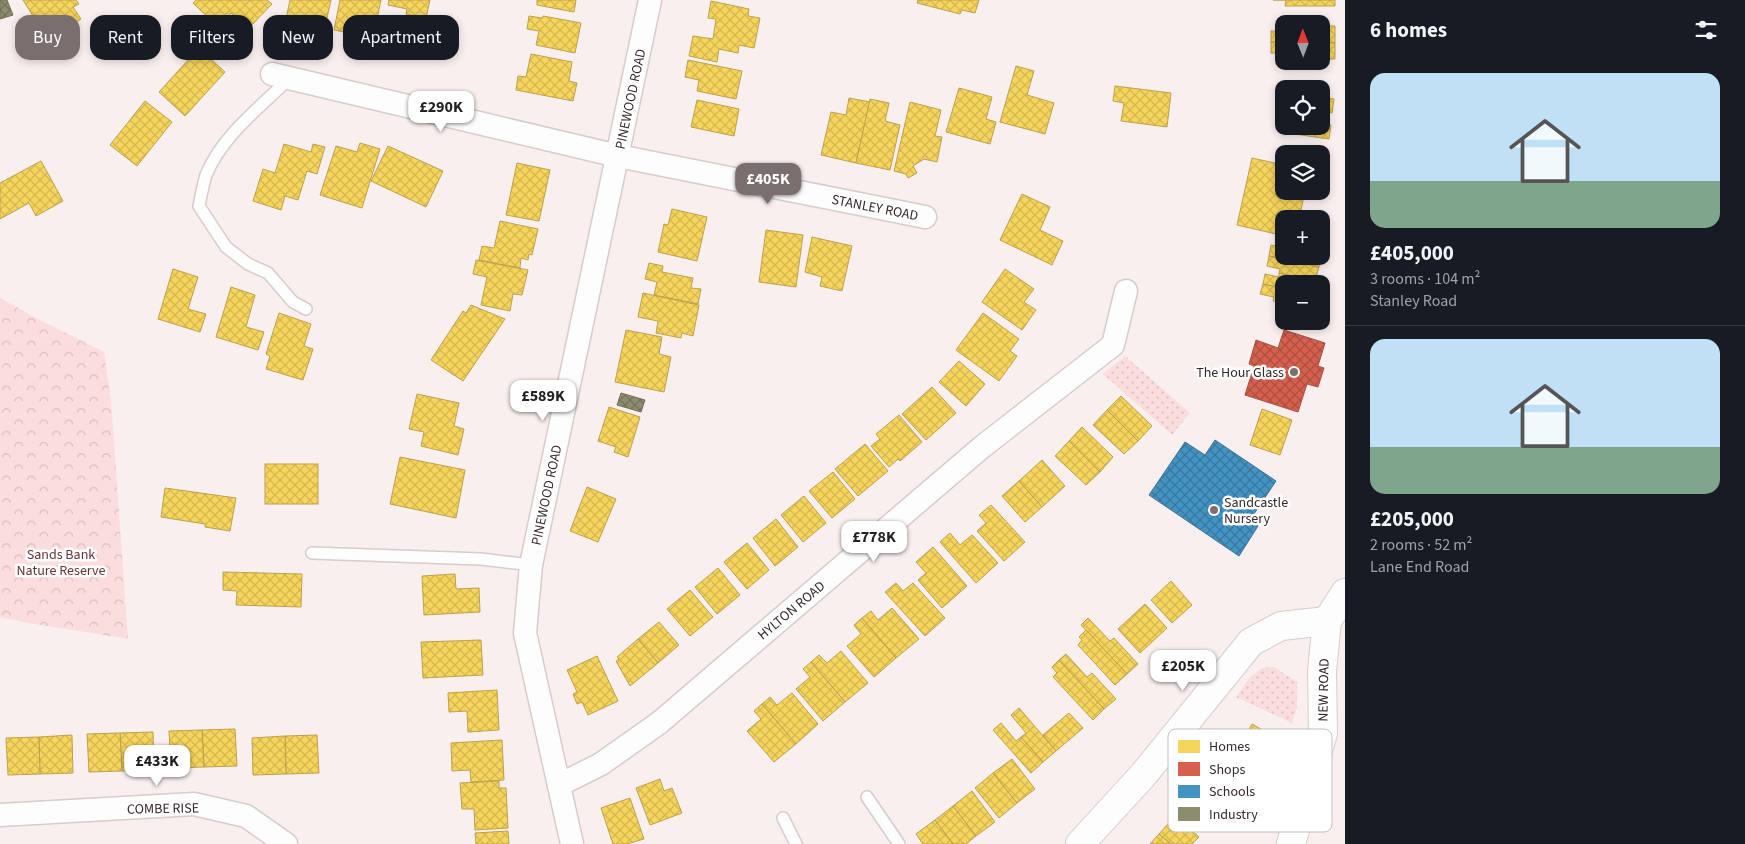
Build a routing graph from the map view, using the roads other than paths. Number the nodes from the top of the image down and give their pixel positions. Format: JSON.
{"nodes":[{"id":1,"x":650,"y":0,"type":"edge"},
{"id":2,"x":281,"y":76,"type":"joint"},
{"id":3,"x":618,"y":156,"type":"junction"},
{"id":4,"x":925,"y":217,"type":"dead end"},
{"id":5,"x":1126,"y":291,"type":"dead end"},
{"id":6,"x":306,"y":309,"type":"dead end"},
{"id":7,"x":312,"y":553,"type":"dead end"},
{"id":8,"x":531,"y":565,"type":"junction"},
{"id":9,"x":1345,"y":593,"type":"edge"},
{"id":10,"x":1328,"y":621,"type":"junction"},
{"id":11,"x":1180,"y":729,"type":"edge"},
{"id":12,"x":1323,"y":729,"type":"edge"},
{"id":13,"x":1168,"y":744,"type":"edge"},
{"id":14,"x":559,"y":785,"type":"junction"},
{"id":15,"x":867,"y":797,"type":"dead end"},
{"id":16,"x":0,"y":815,"type":"edge"},
{"id":17,"x":783,"y":818,"type":"dead end"},
{"id":18,"x":286,"y":844,"type":"edge"},
{"id":19,"x":572,"y":844,"type":"edge"},
{"id":20,"x":796,"y":844,"type":"edge"},
{"id":21,"x":899,"y":844,"type":"edge"},
{"id":22,"x":1080,"y":844,"type":"edge"}],
"edges":[{"from":1,"to":3,"type":"street","name":"PINEWOOD ROAD"},
{"from":2,"to":3,"type":"street","name":"STANLEY ROAD"},
{"from":2,"to":6,"type":"lane"},
{"from":3,"to":4,"type":"street","name":"STANLEY ROAD"},
{"from":3,"to":8,"type":"street","name":"PINEWOOD ROAD"},
{"from":5,"to":14,"type":"street","name":"HYLTON ROAD"},
{"from":7,"to":8,"type":"lane"},
{"from":8,"to":14,"type":"street","name":"PINEWOOD ROAD"},
{"from":9,"to":10,"type":"main road"},
{"from":10,"to":11,"type":"main road"},
{"from":10,"to":12,"type":"main road","name":"NEW ROAD"},
{"from":13,"to":22,"type":"main road"},
{"from":14,"to":19,"type":"street","name":"PINEWOOD ROAD"},
{"from":15,"to":21,"type":"lane"},
{"from":16,"to":18,"type":"street","name":"COMBE RISE"},
{"from":17,"to":20,"type":"lane"}]}
